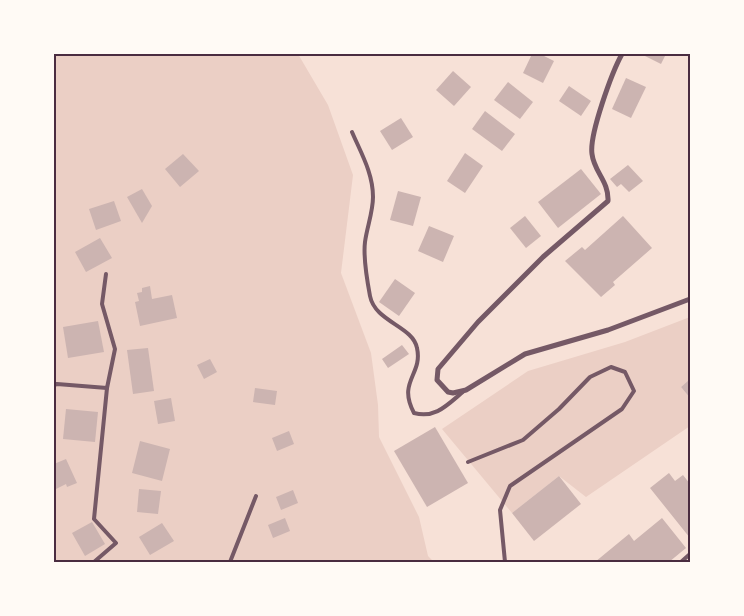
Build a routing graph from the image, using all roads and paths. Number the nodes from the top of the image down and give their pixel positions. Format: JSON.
{"nodes":[{"id":1,"x":622,"y":54,"type":"edge"},
{"id":2,"x":352,"y":132,"type":"dead end"},
{"id":3,"x":106,"y":274,"type":"dead end"},
{"id":4,"x":690,"y":299,"type":"edge"},
{"id":5,"x":54,"y":385,"type":"edge"},
{"id":6,"x":107,"y":388,"type":"junction"},
{"id":7,"x":466,"y":390,"type":"junction"},
{"id":8,"x":468,"y":462,"type":"dead end"},
{"id":9,"x":256,"y":496,"type":"dead end"},
{"id":10,"x":690,"y":554,"type":"edge"},
{"id":11,"x":94,"y":562,"type":"edge"},
{"id":12,"x":230,"y":562,"type":"edge"},
{"id":13,"x":505,"y":562,"type":"edge"},
{"id":14,"x":680,"y":562,"type":"edge"}],
"edges":[{"from":1,"to":7,"type":"street"},
{"from":2,"to":7,"type":"lane"},
{"from":3,"to":6,"type":"lane"},
{"from":4,"to":7,"type":"street"},
{"from":5,"to":6,"type":"lane"},
{"from":6,"to":11,"type":"lane"},
{"from":8,"to":13,"type":"lane"},
{"from":9,"to":12,"type":"lane"},
{"from":10,"to":14,"type":"lane"}]}
